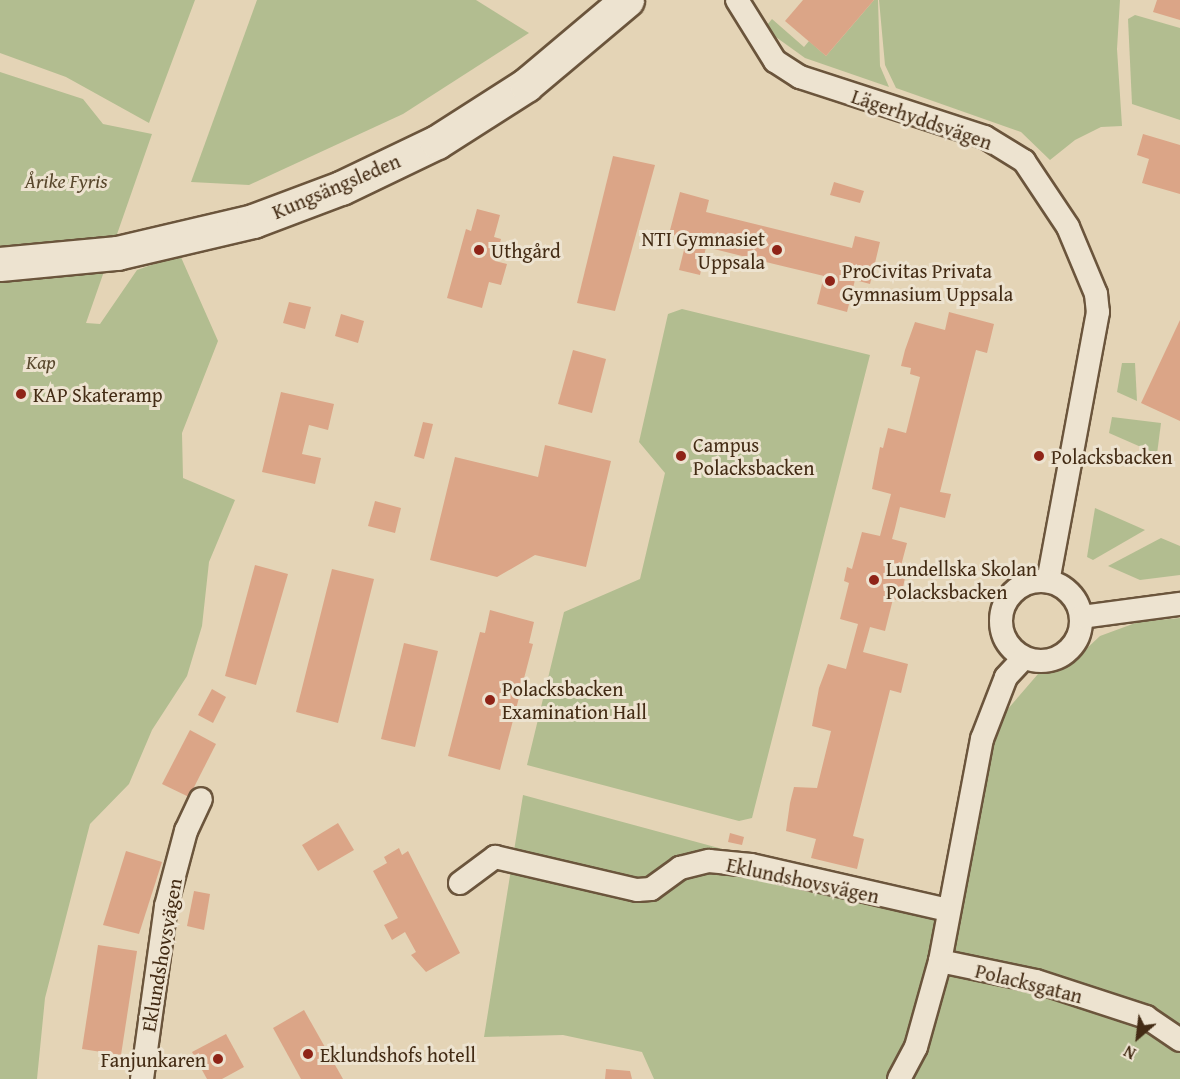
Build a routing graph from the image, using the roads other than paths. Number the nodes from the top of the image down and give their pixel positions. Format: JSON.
{"nodes":[{"id":1,"x":627,"y":0,"type":"edge"},
{"id":2,"x":739,"y":5,"type":"edge"},
{"id":3,"x":0,"y":264,"type":"edge"},
{"id":4,"x":1048,"y":581,"type":"junction"},
{"id":5,"x":1180,"y":604,"type":"edge"},
{"id":6,"x":1082,"y":617,"type":"junction"},
{"id":7,"x":1024,"y":658,"type":"junction"},
{"id":8,"x":201,"y":799,"type":"dead end"},
{"id":9,"x":460,"y":883,"type":"dead end"},
{"id":10,"x":948,"y":910,"type":"junction"},
{"id":11,"x":940,"y":961,"type":"junction"},
{"id":12,"x":1180,"y":1040,"type":"edge"},
{"id":13,"x":142,"y":1079,"type":"edge"},
{"id":14,"x":899,"y":1079,"type":"edge"}],
"edges":[{"from":1,"to":3,"type":"main road","name":"Kungsängsleden"},
{"from":2,"to":4,"type":"street","name":"Lägerhyddsvägen"},
{"from":4,"to":6,"type":"street"},
{"from":4,"to":7,"type":"street"},
{"from":5,"to":6,"type":"street"},
{"from":6,"to":7,"type":"street"},
{"from":7,"to":10,"type":"street"},
{"from":8,"to":13,"type":"street","name":"Eklundshovsvägen"},
{"from":9,"to":10,"type":"street","name":"Eklundshovsvägen"},
{"from":10,"to":11,"type":"street"},
{"from":11,"to":12,"type":"street","name":"Polacksgatan"},
{"from":11,"to":14,"type":"street"}]}
